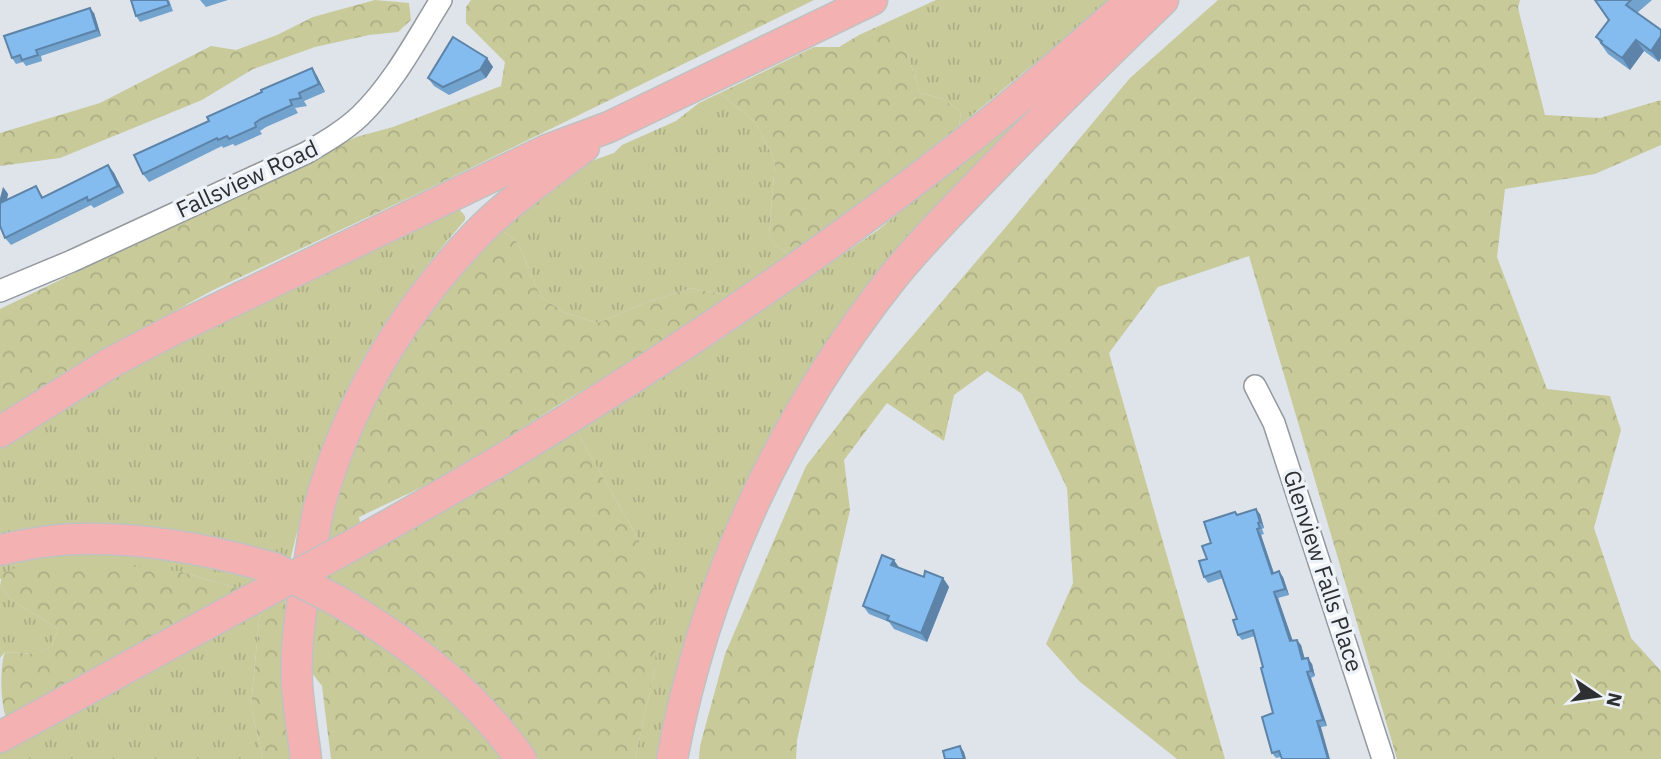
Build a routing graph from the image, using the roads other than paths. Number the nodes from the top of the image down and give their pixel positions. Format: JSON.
{"nodes":[{"id":1,"x":441,"y":0,"type":"edge"},
{"id":2,"x":872,"y":0,"type":"edge"},
{"id":3,"x":1132,"y":0,"type":"edge"},
{"id":4,"x":1163,"y":0,"type":"edge"},
{"id":5,"x":609,"y":127,"type":"junction"},
{"id":6,"x":0,"y":291,"type":"edge"},
{"id":7,"x":1255,"y":386,"type":"dead end"},
{"id":8,"x":0,"y":432,"type":"edge"},
{"id":9,"x":0,"y":550,"type":"edge"},
{"id":10,"x":0,"y":737,"type":"edge"},
{"id":11,"x":306,"y":759,"type":"edge"},
{"id":12,"x":522,"y":759,"type":"edge"},
{"id":13,"x":672,"y":759,"type":"edge"},
{"id":14,"x":1384,"y":759,"type":"edge"}],
"edges":[{"from":1,"to":6,"type":"street","name":"Fallsview Road"},
{"from":2,"to":5,"type":"highway"},
{"from":3,"to":10,"type":"highway","bridge":true},
{"from":4,"to":13,"type":"highway"},
{"from":5,"to":8,"type":"highway"},
{"from":5,"to":11,"type":"highway"},
{"from":7,"to":14,"type":"street","name":"Glenview Falls Place"},
{"from":9,"to":12,"type":"highway","bridge":true}]}
